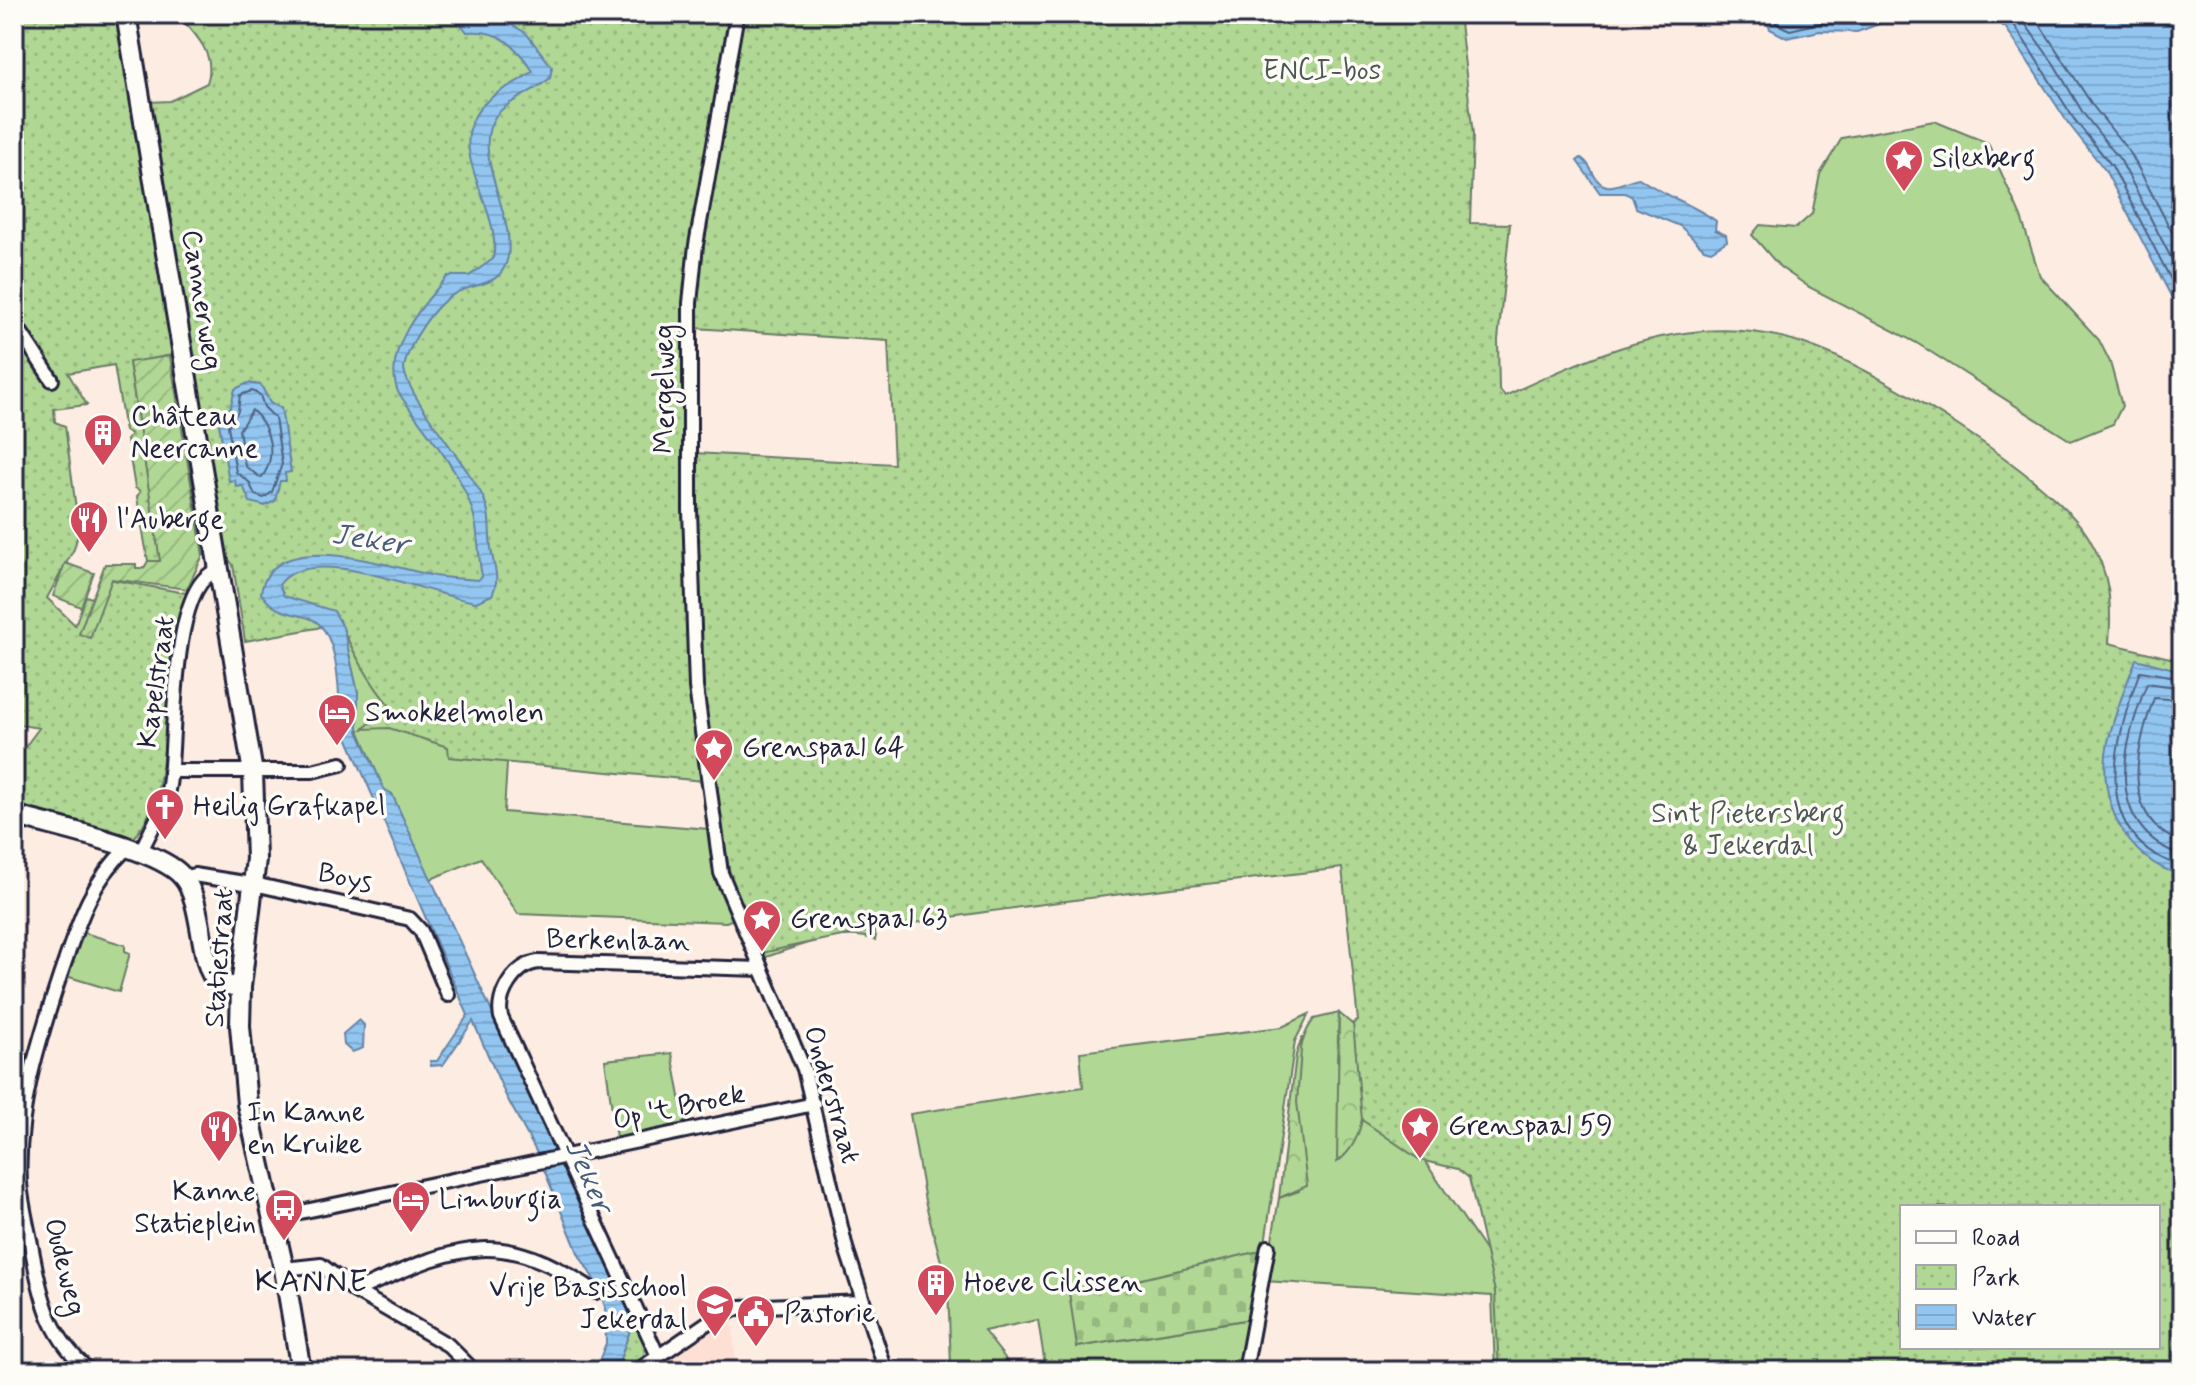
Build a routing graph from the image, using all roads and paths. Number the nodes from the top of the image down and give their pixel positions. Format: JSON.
{"nodes":[{"id":1,"x":126,"y":14,"type":"edge"},
{"id":2,"x":737,"y":14,"type":"edge"},
{"id":3,"x":14,"y":322,"type":"edge"},
{"id":4,"x":52,"y":380,"type":"dead end"},
{"id":5,"x":218,"y":571,"type":"junction"},
{"id":6,"x":230,"y":640,"type":"joint"},
{"id":7,"x":341,"y":764,"type":"dead end"},
{"id":8,"x":706,"y":767,"type":"joint"},
{"id":9,"x":170,"y":771,"type":"junction"},
{"id":10,"x":253,"y":773,"type":"junction"},
{"id":11,"x":14,"y":815,"type":"edge"},
{"id":12,"x":133,"y":851,"type":"junction"},
{"id":13,"x":184,"y":878,"type":"junction"},
{"id":14,"x":254,"y":885,"type":"junction"},
{"id":15,"x":760,"y":969,"type":"junction"},
{"id":16,"x":241,"y":987,"type":"junction"},
{"id":17,"x":448,"y":995,"type":"dead end"},
{"id":18,"x":814,"y":1104,"type":"junction"},
{"id":19,"x":564,"y":1157,"type":"junction"},
{"id":20,"x":272,"y":1218,"type":"junction"},
{"id":21,"x":1268,"y":1247,"type":"dead end"},
{"id":22,"x":284,"y":1269,"type":"junction"},
{"id":23,"x":355,"y":1291,"type":"junction"},
{"id":24,"x":596,"y":1292,"type":"dead end"},
{"id":25,"x":863,"y":1302,"type":"junction"},
{"id":26,"x":658,"y":1356,"type":"junction"},
{"id":27,"x":90,"y":1371,"type":"edge"},
{"id":28,"x":301,"y":1371,"type":"edge"},
{"id":29,"x":474,"y":1371,"type":"edge"},
{"id":30,"x":637,"y":1371,"type":"edge"},
{"id":31,"x":886,"y":1371,"type":"edge"},
{"id":32,"x":1245,"y":1371,"type":"edge"}],
"edges":[{"from":1,"to":5,"type":"main road","name":"Cannerweg"},
{"from":2,"to":8,"type":"street","name":"Mergelweg"},
{"from":3,"to":4,"type":"street"},
{"from":5,"to":6,"type":"main road","name":"Cannerweg"},
{"from":5,"to":9,"type":"street","name":"Kapelstraat"},
{"from":6,"to":10,"type":"main road","name":"Statiestraat"},
{"from":7,"to":10,"type":"street"},
{"from":8,"to":15,"type":"street","name":"Onderstraat"},
{"from":9,"to":10,"type":"street"},
{"from":9,"to":12,"type":"street","name":"Kapelstraat"},
{"from":10,"to":14,"type":"main road","name":"Statiestraat"},
{"from":11,"to":12,"type":"main road"},
{"from":12,"to":13,"type":"main road"},
{"from":12,"to":27,"type":"street","name":"Oudeweg"},
{"from":13,"to":14,"type":"street","name":"Boys"},
{"from":13,"to":16,"type":"main road"},
{"from":14,"to":16,"type":"main road","name":"Statiestraat"},
{"from":14,"to":17,"type":"street","name":"Boys"},
{"from":15,"to":18,"type":"street","name":"Onderstraat"},
{"from":15,"to":19,"type":"street","name":"Berkenlaan"},
{"from":16,"to":20,"type":"main road","name":"Statiestraat"},
{"from":18,"to":19,"type":"street","name":"Op 't Broek"},
{"from":18,"to":25,"type":"street","name":"Onderstraat"},
{"from":19,"to":20,"type":"street","name":"Op 't Broek"},
{"from":19,"to":26,"type":"street","name":"Berkenlaan"},
{"from":20,"to":22,"type":"main road","name":"Statiestraat"},
{"from":21,"to":32,"type":"street"},
{"from":22,"to":23,"type":"street"},
{"from":22,"to":28,"type":"main road","name":"Statiestraat"},
{"from":23,"to":24,"type":"street"},
{"from":23,"to":29,"type":"street"},
{"from":25,"to":26,"type":"street"},
{"from":25,"to":31,"type":"street","name":"Onderstraat"},
{"from":26,"to":30,"type":"street"}]}
